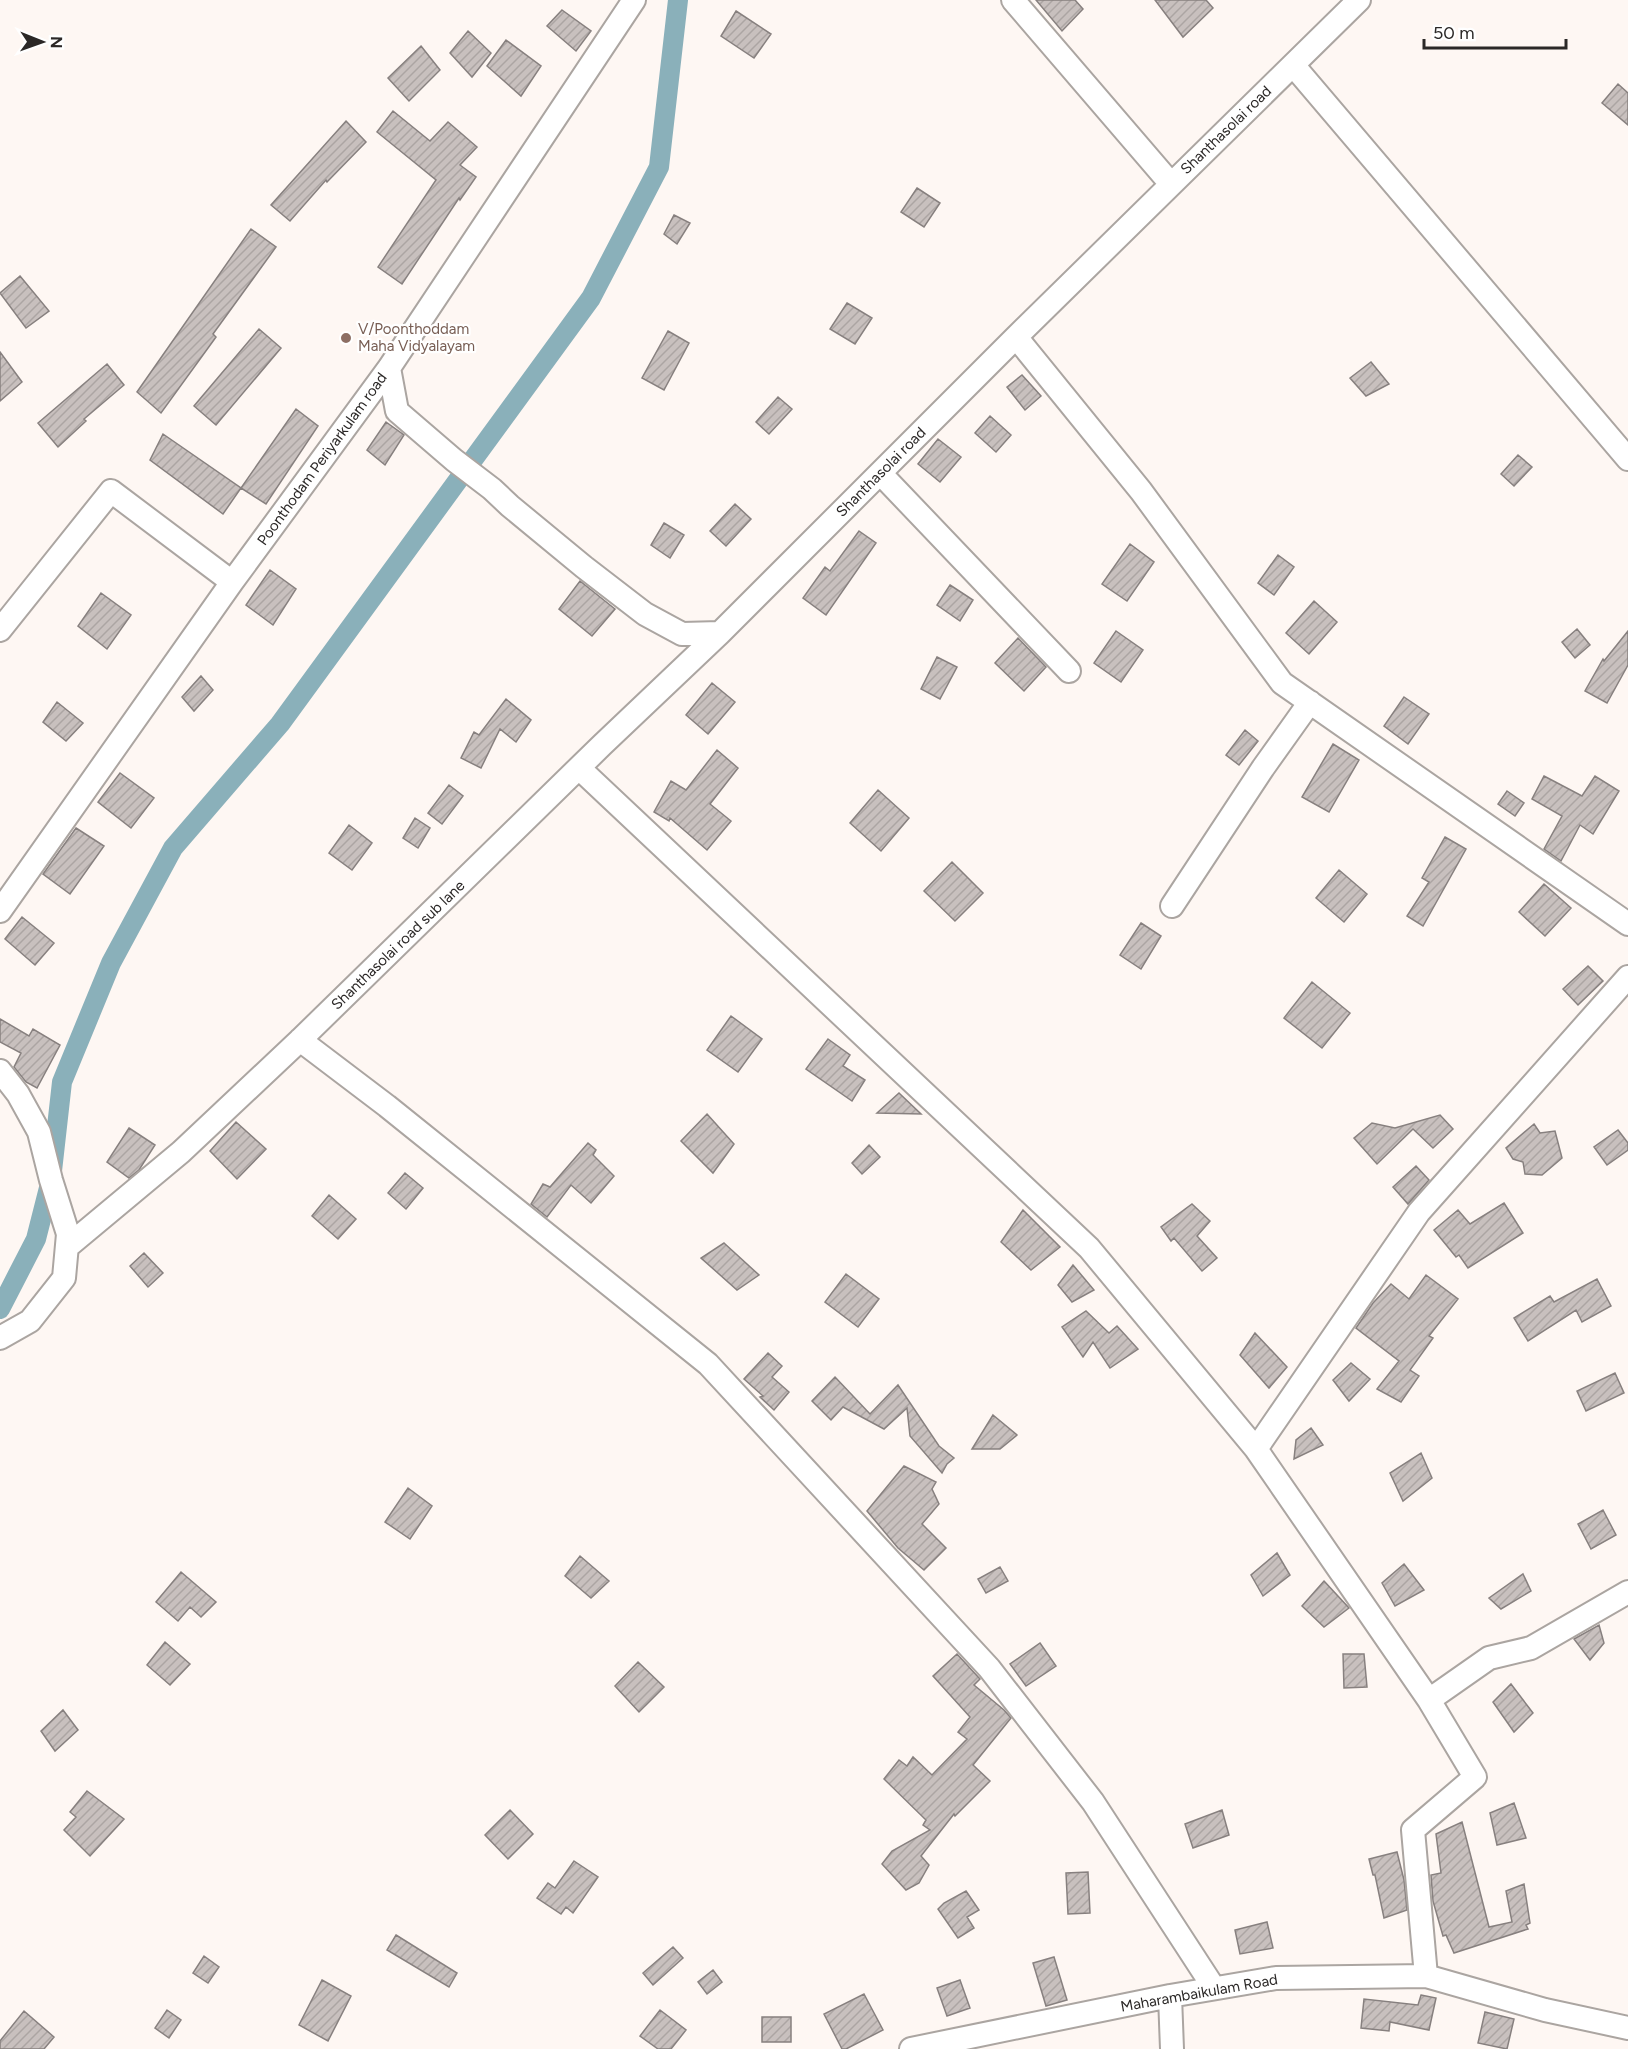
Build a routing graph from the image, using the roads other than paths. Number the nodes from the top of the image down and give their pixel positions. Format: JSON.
{"nodes":[{"id":1,"x":634,"y":0,"type":"edge"},
{"id":2,"x":1013,"y":0,"type":"edge"},
{"id":3,"x":1359,"y":0,"type":"edge"},
{"id":4,"x":1293,"y":64,"type":"junction"},
{"id":5,"x":1171,"y":184,"type":"junction"},
{"id":6,"x":1016,"y":337,"type":"junction"},
{"id":7,"x":389,"y":368,"type":"junction"},
{"id":8,"x":1628,"y":459,"type":"edge"},
{"id":9,"x":880,"y":473,"type":"junction"},
{"id":10,"x":232,"y":582,"type":"junction"},
{"id":11,"x":0,"y":630,"type":"edge"},
{"id":12,"x":720,"y":633,"type":"junction"},
{"id":13,"x":1069,"y":671,"type":"dead end"},
{"id":14,"x":1310,"y":702,"type":"junction"},
{"id":15,"x":579,"y":768,"type":"junction"},
{"id":16,"x":1172,"y":906,"type":"dead end"},
{"id":17,"x":0,"y":911,"type":"edge"},
{"id":18,"x":1628,"y":924,"type":"edge"},
{"id":19,"x":1628,"y":976,"type":"edge"},
{"id":20,"x":300,"y":1040,"type":"junction"},
{"id":21,"x":0,"y":1071,"type":"edge"},
{"id":22,"x":67,"y":1247,"type":"junction"},
{"id":23,"x":0,"y":1338,"type":"edge"},
{"id":24,"x":1256,"y":1449,"type":"junction"},
{"id":25,"x":1628,"y":1592,"type":"edge"},
{"id":26,"x":1429,"y":1700,"type":"junction"},
{"id":27,"x":1426,"y":1976,"type":"junction"},
{"id":28,"x":1214,"y":1988,"type":"junction"},
{"id":29,"x":1170,"y":1996,"type":"junction"},
{"id":30,"x":1628,"y":2028,"type":"edge"},
{"id":31,"x":911,"y":2049,"type":"edge"},
{"id":32,"x":1172,"y":2049,"type":"edge"}],
"edges":[{"from":1,"to":7,"type":"street","name":"Poonthodam Periyarkulam road"},
{"from":2,"to":5,"type":"street"},
{"from":3,"to":4,"type":"street","name":"Shanthasolai road"},
{"from":4,"to":5,"type":"street","name":"Shanthasolai road"},
{"from":4,"to":8,"type":"street"},
{"from":5,"to":6,"type":"street","name":"Shanthasolai road"},
{"from":6,"to":9,"type":"street","name":"Shanthasolai road"},
{"from":6,"to":14,"type":"street"},
{"from":7,"to":10,"type":"street","name":"Poonthodam Periyarkulam road"},
{"from":7,"to":12,"type":"street"},
{"from":9,"to":12,"type":"street","name":"Shanthasolai road"},
{"from":9,"to":13,"type":"street"},
{"from":10,"to":11,"type":"street"},
{"from":10,"to":17,"type":"street","name":"Poonthodam Periyarkulam road"},
{"from":12,"to":15,"type":"street","name":"Shanthasolai road sub lane"},
{"from":14,"to":16,"type":"street"},
{"from":14,"to":18,"type":"street"},
{"from":15,"to":20,"type":"street","name":"Shanthasolai road sub lane"},
{"from":15,"to":24,"type":"street"},
{"from":19,"to":24,"type":"street"},
{"from":20,"to":22,"type":"street","name":"Shanthasolai road sub lane"},
{"from":20,"to":28,"type":"street"},
{"from":21,"to":22,"type":"street"},
{"from":22,"to":23,"type":"street"},
{"from":24,"to":26,"type":"street"},
{"from":25,"to":26,"type":"street"},
{"from":26,"to":27,"type":"street"},
{"from":27,"to":28,"type":"street","name":"Maharambaikulam Road"},
{"from":27,"to":30,"type":"street","name":"Maharambaikulam Road"},
{"from":28,"to":29,"type":"street","name":"Maharambaikulam Road"},
{"from":29,"to":31,"type":"street","name":"Maharambaikulam Road"},
{"from":29,"to":32,"type":"street"}]}
